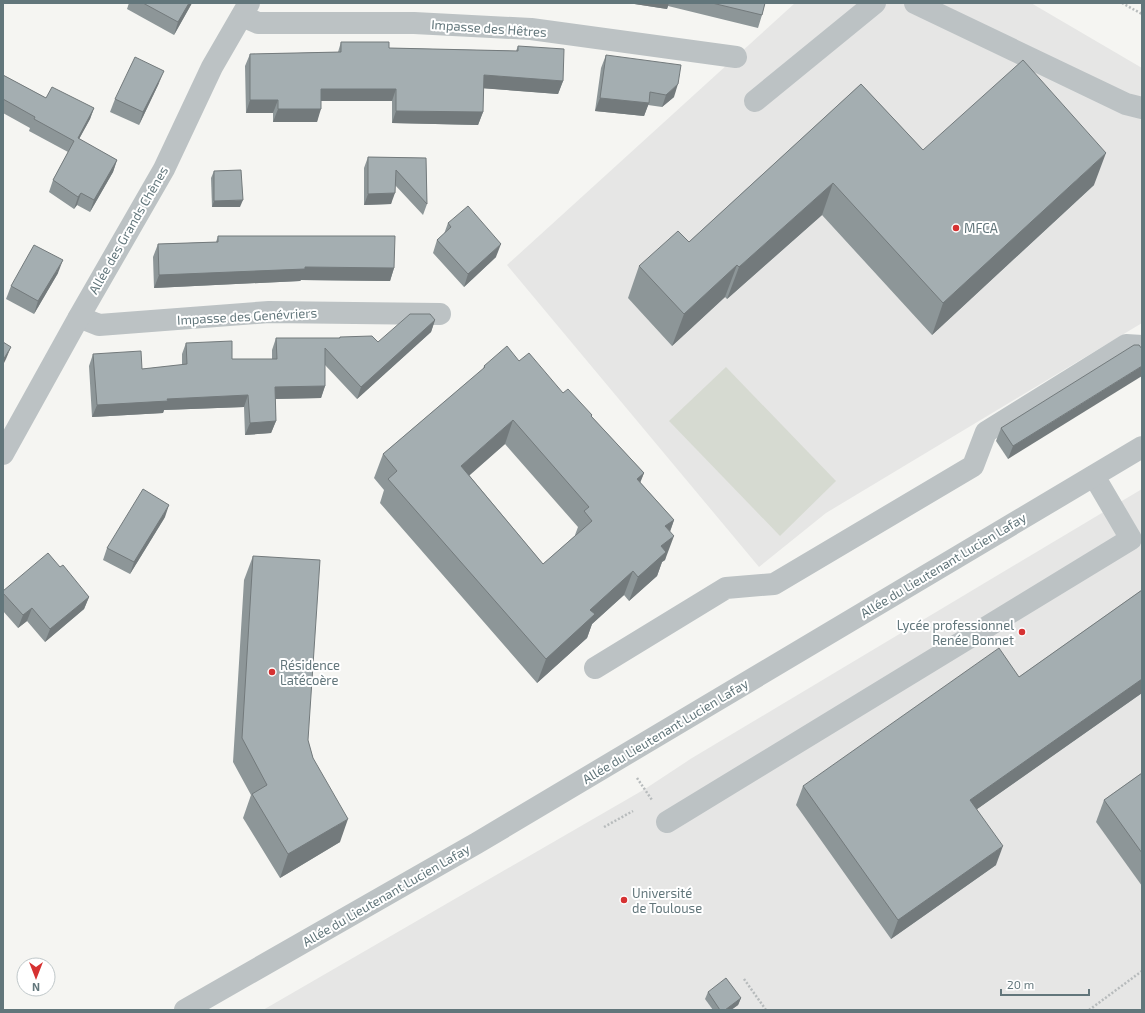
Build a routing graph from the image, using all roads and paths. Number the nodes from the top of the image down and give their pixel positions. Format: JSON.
{"nodes":[{"id":1,"x":875,"y":3,"type":"edge"},
{"id":2,"x":915,"y":3,"type":"edge"},
{"id":3,"x":1122,"y":3,"type":"edge"},
{"id":4,"x":245,"y":10,"type":"edge"},
{"id":5,"x":1142,"y":14,"type":"edge"},
{"id":6,"x":736,"y":57,"type":"dead end"},
{"id":7,"x":755,"y":101,"type":"dead end"},
{"id":8,"x":1142,"y":108,"type":"edge"},
{"id":9,"x":440,"y":314,"type":"dead end"},
{"id":10,"x":79,"y":317,"type":"junction"},
{"id":11,"x":1142,"y":346,"type":"edge"},
{"id":12,"x":1142,"y":447,"type":"edge"},
{"id":13,"x":3,"y":454,"type":"edge"},
{"id":14,"x":1094,"y":476,"type":"junction"},
{"id":15,"x":595,"y":668,"type":"dead end"},
{"id":16,"x":633,"y":811,"type":"dead end"},
{"id":17,"x":667,"y":822,"type":"dead end"},
{"id":18,"x":604,"y":827,"type":"dead end"},
{"id":19,"x":1142,"y":971,"type":"edge"},
{"id":20,"x":744,"y":979,"type":"dead end"},
{"id":21,"x":185,"y":1010,"type":"edge"},
{"id":22,"x":766,"y":1010,"type":"edge"},
{"id":23,"x":1089,"y":1010,"type":"edge"}],
"edges":[{"from":1,"to":7,"type":"street"},
{"from":2,"to":8,"type":"street"},
{"from":3,"to":5,"type":"path"},
{"from":4,"to":6,"type":"street","name":"Impasse des Hêtres"},
{"from":4,"to":10,"type":"street","name":"Allée des Grands Chênes"},
{"from":9,"to":10,"type":"street","name":"Impasse des Genévriers"},
{"from":10,"to":13,"type":"street","name":"Allée des Grands Chênes"},
{"from":11,"to":15,"type":"street"},
{"from":12,"to":14,"type":"street","name":"Allée du Lieutenant Lucien Lafay"},
{"from":14,"to":17,"type":"street"},
{"from":14,"to":21,"type":"street","name":"Allée du Lieutenant Lucien Lafay"},
{"from":16,"to":18,"type":"path"},
{"from":19,"to":23,"type":"path"},
{"from":20,"to":22,"type":"path"}]}
